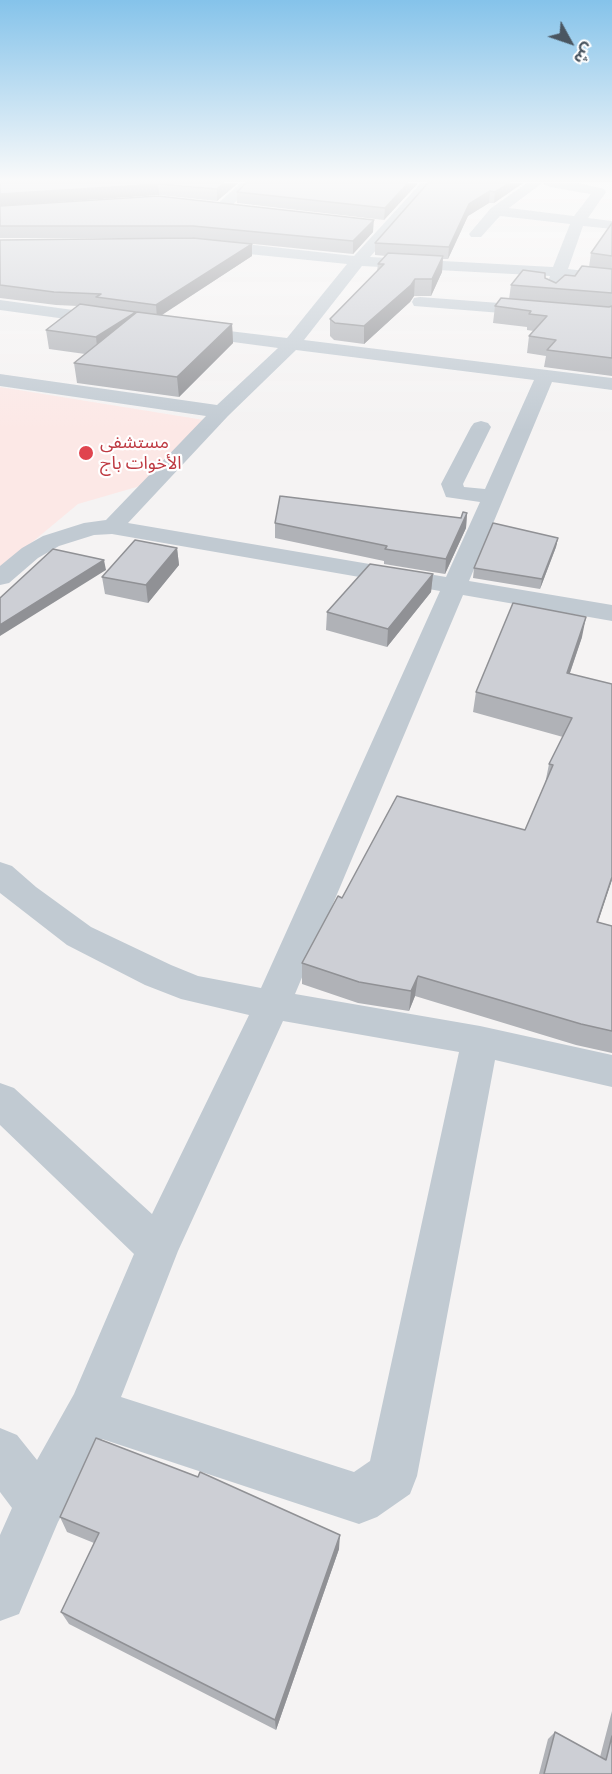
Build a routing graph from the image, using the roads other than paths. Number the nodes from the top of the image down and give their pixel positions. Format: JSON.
{"nodes":[{"id":1,"x":354,"y":266,"type":"edge"},
{"id":2,"x":466,"y":266,"type":"edge"},
{"id":3,"x":560,"y":266,"type":"edge"},
{"id":4,"x":557,"y":272,"type":"junction"},
{"id":5,"x":612,"y":279,"type":"edge"},
{"id":6,"x":420,"y":302,"type":"edge"},
{"id":7,"x":0,"y":305,"type":"edge"},
{"id":8,"x":129,"y":323,"type":"edge"},
{"id":9,"x":175,"y":329,"type":"edge"},
{"id":10,"x":292,"y":344,"type":"junction"},
{"id":11,"x":545,"y":377,"type":"junction"},
{"id":12,"x":0,"y":380,"type":"edge"},
{"id":13,"x":612,"y":384,"type":"edge"},
{"id":14,"x":221,"y":412,"type":"junction"},
{"id":15,"x":481,"y":427,"type":"dead end"},
{"id":16,"x":492,"y":497,"type":"junction"},
{"id":17,"x":112,"y":527,"type":"junction"},
{"id":18,"x":0,"y":578,"type":"edge"},
{"id":19,"x":453,"y":586,"type":"junction"},
{"id":20,"x":612,"y":613,"type":"edge"},
{"id":21,"x":0,"y":874,"type":"edge"},
{"id":22,"x":272,"y":1005,"type":"junction"},
{"id":23,"x":480,"y":1041,"type":"junction"},
{"id":24,"x":612,"y":1071,"type":"edge"},
{"id":25,"x":0,"y":1100,"type":"edge"},
{"id":26,"x":158,"y":1248,"type":"junction"},
{"id":27,"x":91,"y":1411,"type":"junction"},
{"id":28,"x":0,"y":1452,"type":"edge"},
{"id":29,"x":40,"y":1504,"type":"junction"},
{"id":30,"x":0,"y":1595,"type":"edge"}],
"edges":[{"from":1,"to":10,"type":"street"},
{"from":2,"to":4,"type":"street"},
{"from":3,"to":4,"type":"street"},
{"from":4,"to":5,"type":"street"},
{"from":4,"to":6,"type":"street"},
{"from":7,"to":8,"type":"street"},
{"from":9,"to":10,"type":"street"},
{"from":10,"to":11,"type":"street"},
{"from":10,"to":14,"type":"street"},
{"from":11,"to":13,"type":"street"},
{"from":11,"to":16,"type":"street"},
{"from":12,"to":14,"type":"street"},
{"from":14,"to":17,"type":"street"},
{"from":15,"to":16,"type":"street"},
{"from":16,"to":19,"type":"street"},
{"from":17,"to":18,"type":"street"},
{"from":17,"to":19,"type":"street"},
{"from":19,"to":20,"type":"street"},
{"from":19,"to":22,"type":"street"},
{"from":21,"to":22,"type":"street"},
{"from":22,"to":23,"type":"street"},
{"from":22,"to":26,"type":"street"},
{"from":23,"to":24,"type":"street"},
{"from":23,"to":27,"type":"street"},
{"from":25,"to":26,"type":"street"},
{"from":26,"to":27,"type":"street"},
{"from":27,"to":29,"type":"street"},
{"from":28,"to":29,"type":"street"},
{"from":29,"to":30,"type":"street"}]}
